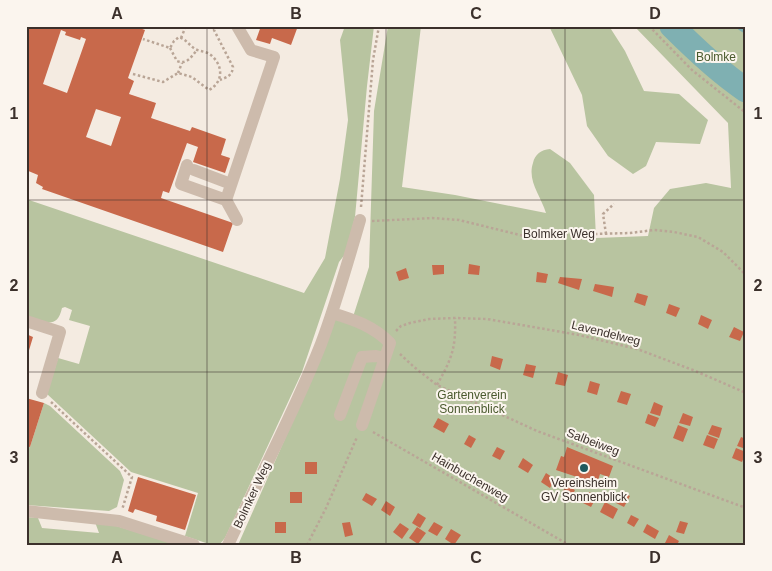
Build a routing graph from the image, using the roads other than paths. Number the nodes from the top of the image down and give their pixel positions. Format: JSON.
{"nodes":[{"id":1,"x":237,"y":26,"type":"edge"},
{"id":2,"x":231,"y":184,"type":"junction"},
{"id":3,"x":226,"y":200,"type":"junction"},
{"id":4,"x":237,"y":220,"type":"dead end"},
{"id":5,"x":360,"y":220,"type":"road end"},
{"id":6,"x":332,"y":313,"type":"junction"},
{"id":7,"x":26,"y":321,"type":"edge"},
{"id":8,"x":385,"y":358,"type":"junction"},
{"id":9,"x":42,"y":393,"type":"road end"},
{"id":10,"x":340,"y":415,"type":"dead end"},
{"id":11,"x":360,"y":430,"type":"road end"},
{"id":12,"x":26,"y":512,"type":"edge"},
{"id":13,"x":194,"y":545,"type":"edge"},
{"id":14,"x":228,"y":545,"type":"edge"}],
"edges":[{"from":1,"to":2,"type":"street"},
{"from":2,"to":3,"type":"street"},
{"from":2,"to":3,"type":"street"},
{"from":3,"to":4,"type":"street"},
{"from":5,"to":6,"type":"street","name":"Bolmker Weg"},
{"from":6,"to":8,"type":"street"},
{"from":6,"to":14,"type":"street","name":"Bolmker Weg"},
{"from":7,"to":9,"type":"street"},
{"from":8,"to":10,"type":"street"},
{"from":8,"to":11,"type":"street"},
{"from":12,"to":13,"type":"street"}]}
